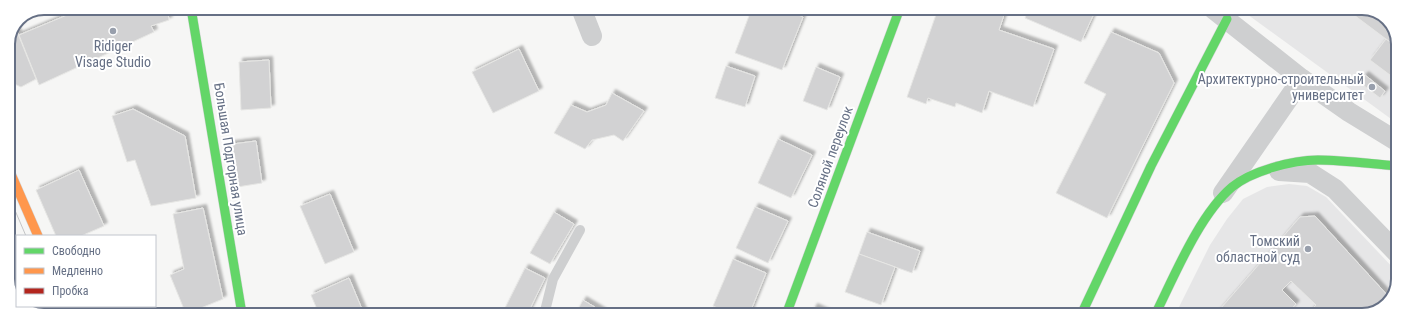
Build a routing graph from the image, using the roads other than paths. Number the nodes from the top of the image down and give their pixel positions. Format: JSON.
{"nodes":[{"id":1,"x":192,"y":15,"type":"edge"},
{"id":2,"x":584,"y":15,"type":"edge"},
{"id":3,"x":897,"y":15,"type":"edge"},
{"id":4,"x":1220,"y":15,"type":"edge"},
{"id":5,"x":1221,"y":15,"type":"edge"},
{"id":6,"x":592,"y":36,"type":"dead end"},
{"id":7,"x":1302,"y":79,"type":"junction"},
{"id":8,"x":1391,"y":138,"type":"edge"},
{"id":9,"x":1391,"y":165,"type":"edge"},
{"id":10,"x":1262,"y":171,"type":"junction"},
{"id":11,"x":15,"y":183,"type":"edge"},
{"id":12,"x":1212,"y":210,"type":"junction"},
{"id":13,"x":580,"y":230,"type":"dead end"},
{"id":14,"x":38,"y":235,"type":"edge"},
{"id":15,"x":1391,"y":240,"type":"edge"},
{"id":16,"x":241,"y":308,"type":"edge"},
{"id":17,"x":546,"y":308,"type":"edge"},
{"id":18,"x":789,"y":308,"type":"edge"},
{"id":19,"x":1084,"y":308,"type":"edge"},
{"id":20,"x":1159,"y":308,"type":"edge"}],
"edges":[{"from":1,"to":16,"type":"street","name":"Большая Подгорная улица"},
{"from":2,"to":6,"type":"street"},
{"from":3,"to":18,"type":"street","name":"Соляной переулок"},
{"from":4,"to":19,"type":"street"},
{"from":5,"to":7,"type":"street"},
{"from":7,"to":8,"type":"street"},
{"from":7,"to":12,"type":"street"},
{"from":9,"to":10,"type":"street"},
{"from":10,"to":12,"type":"street"},
{"from":10,"to":15,"type":"street"},
{"from":11,"to":14,"type":"street"},
{"from":12,"to":20,"type":"street"},
{"from":13,"to":17,"type":"lane"}]}
